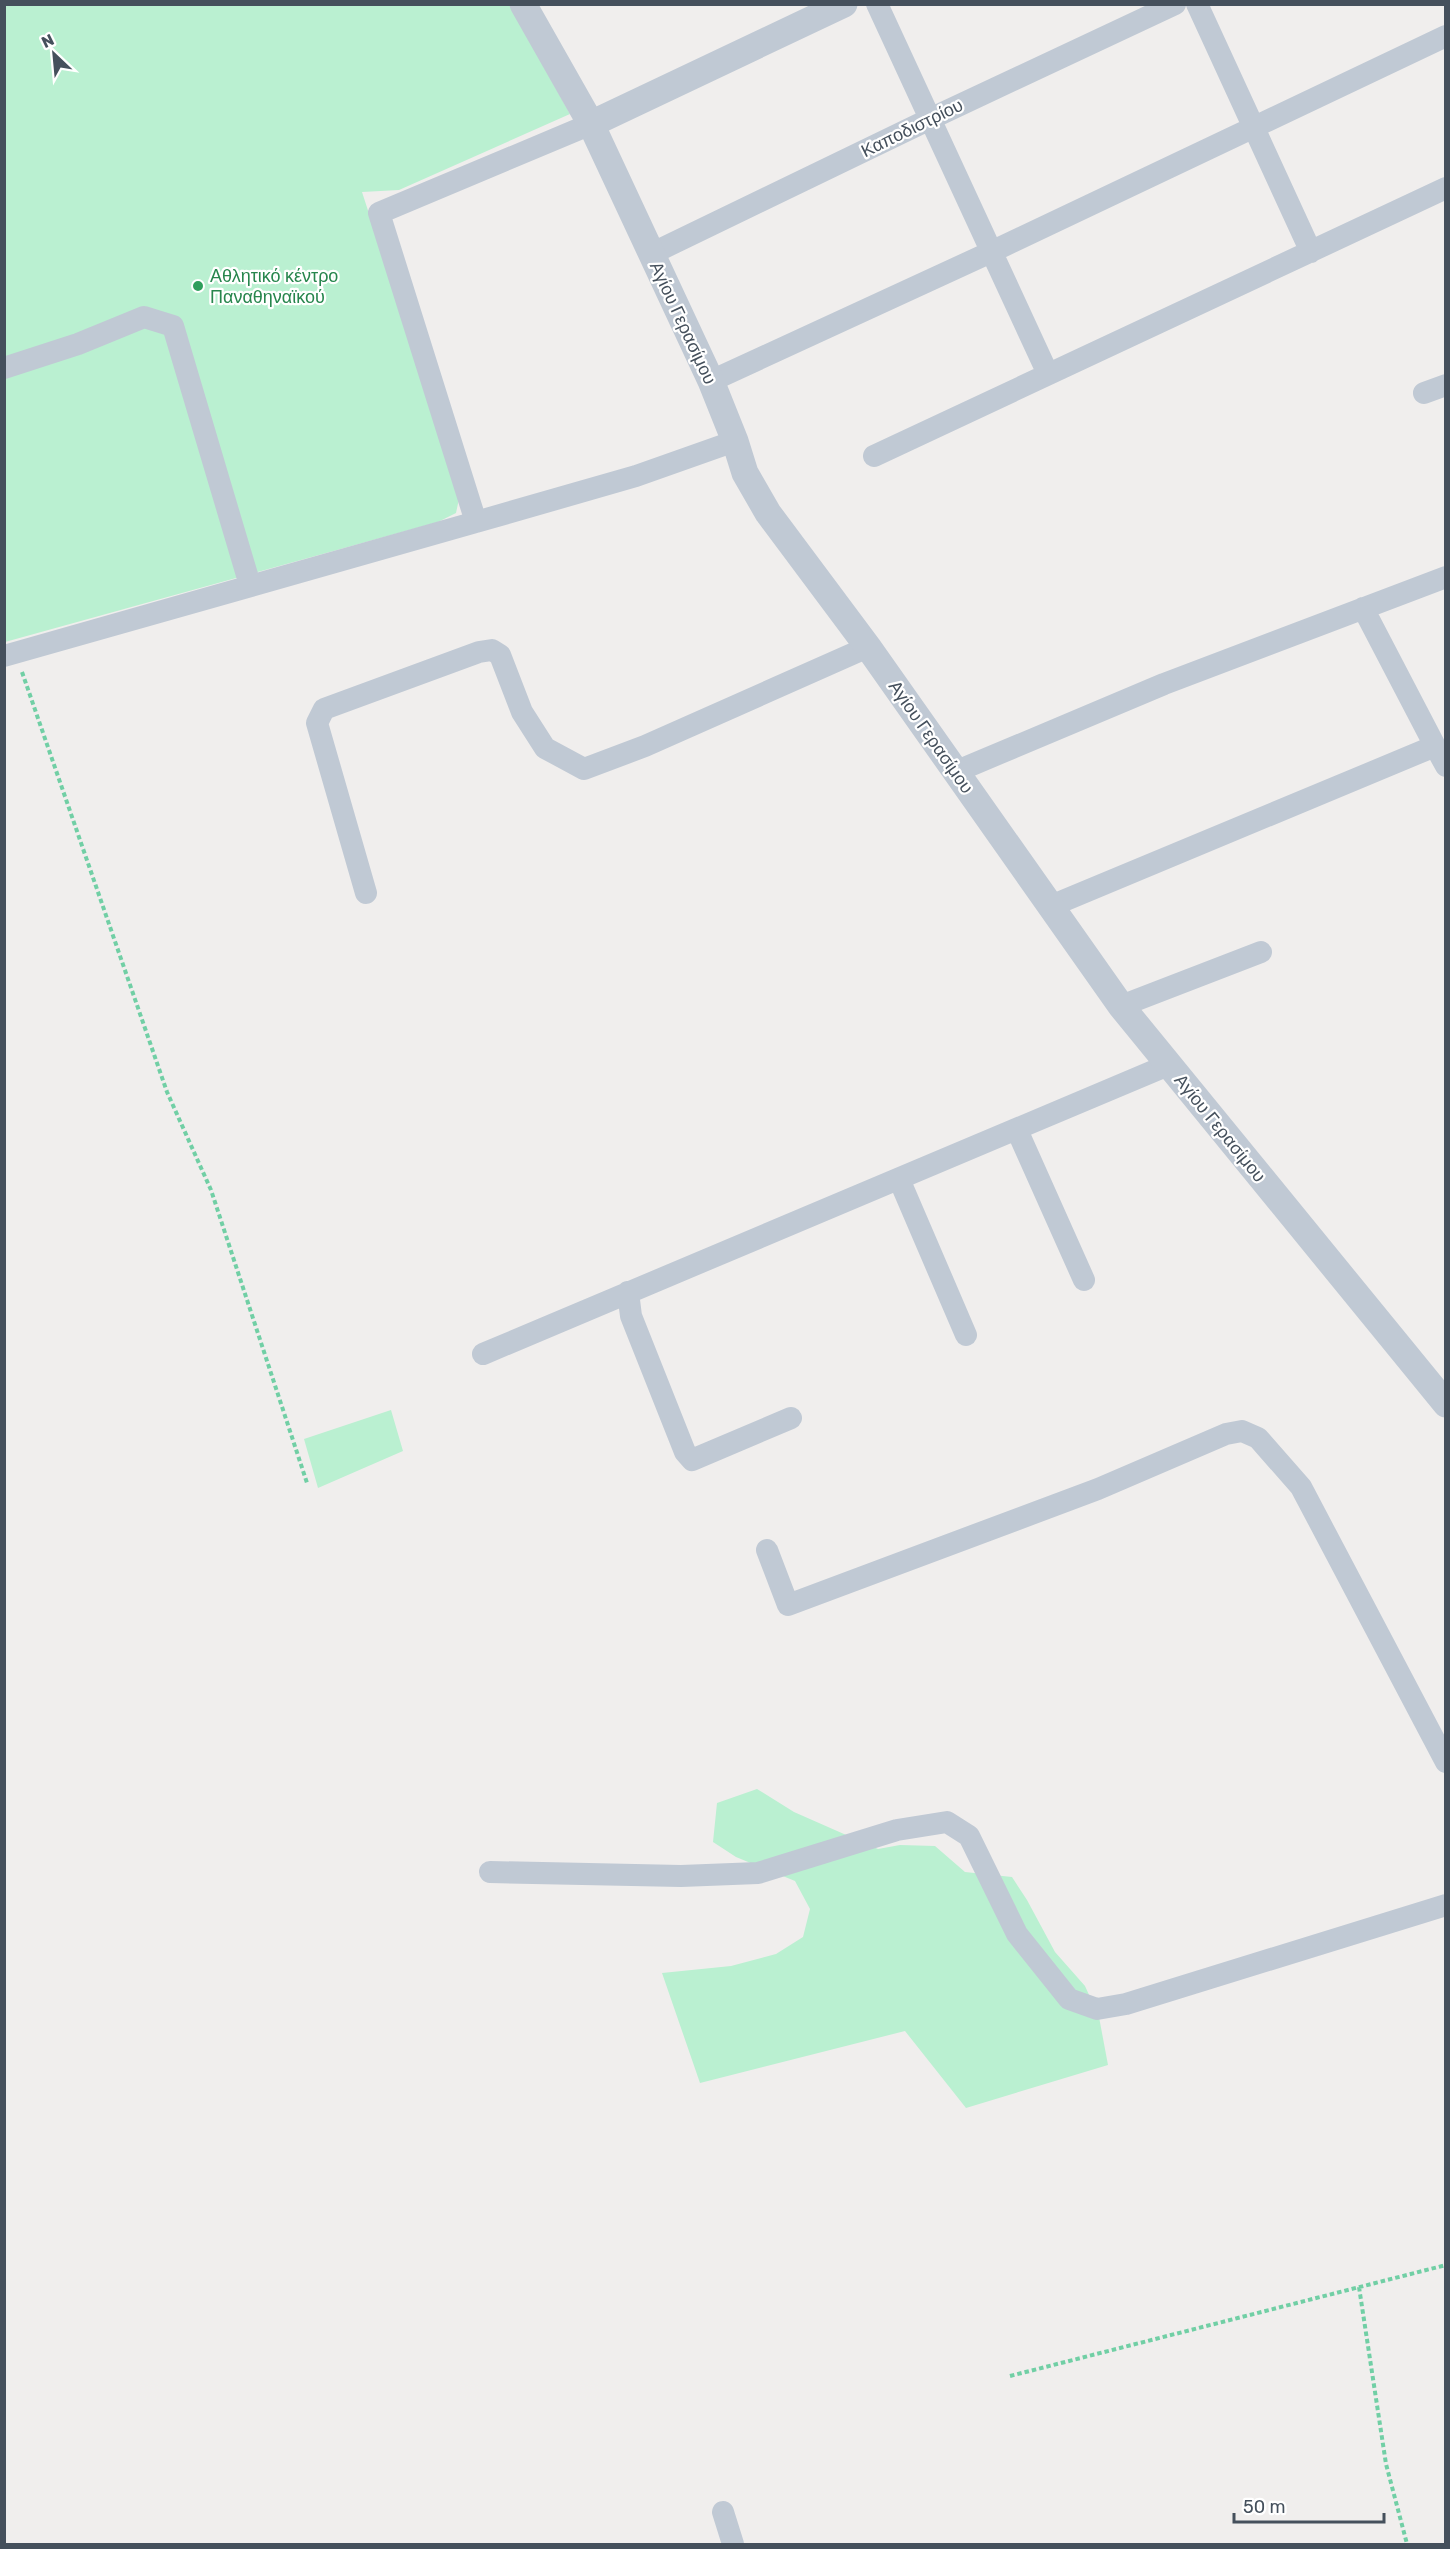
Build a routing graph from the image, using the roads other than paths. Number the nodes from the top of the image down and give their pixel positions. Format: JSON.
{"nodes":[{"id":1,"x":523,"y":4,"type":"edge"},
{"id":2,"x":844,"y":4,"type":"edge"},
{"id":3,"x":877,"y":4,"type":"edge"},
{"id":4,"x":1175,"y":4,"type":"edge"},
{"id":5,"x":1197,"y":4,"type":"edge"},
{"id":6,"x":1446,"y":36,"type":"edge"},
{"id":7,"x":930,"y":119,"type":"junction"},
{"id":8,"x":591,"y":124,"type":"junction"},
{"id":9,"x":1254,"y":127,"type":"junction"},
{"id":10,"x":1446,"y":188,"type":"edge"},
{"id":11,"x":991,"y":252,"type":"junction"},
{"id":12,"x":1311,"y":252,"type":"junction"},
{"id":13,"x":651,"y":254,"type":"junction"},
{"id":14,"x":4,"y":368,"type":"edge"},
{"id":15,"x":1048,"y":375,"type":"junction"},
{"id":16,"x":711,"y":381,"type":"junction"},
{"id":17,"x":1446,"y":385,"type":"edge"},
{"id":18,"x":1424,"y":393,"type":"dead end"},
{"id":19,"x":735,"y":441,"type":"junction"},
{"id":20,"x":874,"y":456,"type":"dead end"},
{"id":21,"x":476,"y":522,"type":"junction"},
{"id":22,"x":1446,"y":577,"type":"edge"},
{"id":23,"x":250,"y":585,"type":"junction"},
{"id":24,"x":1363,"y":608,"type":"junction"},
{"id":25,"x":868,"y":647,"type":"junction"},
{"id":26,"x":10,"y":655,"type":"edge"},
{"id":27,"x":1440,"y":756,"type":"edge"},
{"id":28,"x":955,"y":772,"type":"junction"},
{"id":29,"x":366,"y":893,"type":"dead end"},
{"id":30,"x":1051,"y":906,"type":"junction"},
{"id":31,"x":1260,"y":952,"type":"dead end"},
{"id":32,"x":1121,"y":1006,"type":"junction"},
{"id":33,"x":1168,"y":1065,"type":"junction"},
{"id":34,"x":1017,"y":1130,"type":"junction"},
{"id":35,"x":899,"y":1179,"type":"junction"},
{"id":36,"x":1084,"y":1280,"type":"dead end"},
{"id":37,"x":628,"y":1292,"type":"junction"},
{"id":38,"x":966,"y":1335,"type":"dead end"},
{"id":39,"x":483,"y":1354,"type":"dead end"},
{"id":40,"x":1446,"y":1404,"type":"edge"},
{"id":41,"x":791,"y":1418,"type":"dead end"},
{"id":42,"x":767,"y":1550,"type":"dead end"},
{"id":43,"x":1446,"y":1762,"type":"edge"},
{"id":44,"x":490,"y":1872,"type":"dead end"},
{"id":45,"x":1446,"y":1905,"type":"edge"},
{"id":46,"x":723,"y":2512,"type":"dead end"},
{"id":47,"x":733,"y":2544,"type":"edge"}],
"edges":[{"from":1,"to":8,"type":"street","name":"Αγίου Γερασίμου"},
{"from":2,"to":8,"type":"street"},
{"from":3,"to":7,"type":"street"},
{"from":4,"to":7,"type":"street","name":"Καποδιστρίου"},
{"from":5,"to":9,"type":"street"},
{"from":6,"to":9,"type":"street"},
{"from":7,"to":11,"type":"street"},
{"from":7,"to":13,"type":"street","name":"Καποδιστρίου"},
{"from":8,"to":13,"type":"street","name":"Αγίου Γερασίμου"},
{"from":8,"to":21,"type":"street"},
{"from":9,"to":11,"type":"street"},
{"from":9,"to":12,"type":"street"},
{"from":10,"to":12,"type":"street"},
{"from":11,"to":15,"type":"street"},
{"from":11,"to":16,"type":"street"},
{"from":12,"to":15,"type":"street"},
{"from":13,"to":16,"type":"street","name":"Αγίου Γερασίμου"},
{"from":14,"to":23,"type":"street"},
{"from":15,"to":20,"type":"street"},
{"from":16,"to":19,"type":"street","name":"Αγίου Γερασίμου"},
{"from":17,"to":18,"type":"street"},
{"from":19,"to":21,"type":"street"},
{"from":19,"to":25,"type":"street","name":"Αγίου Γερασίμου"},
{"from":21,"to":23,"type":"street"},
{"from":22,"to":24,"type":"street"},
{"from":23,"to":26,"type":"street"},
{"from":24,"to":27,"type":"street"},
{"from":24,"to":28,"type":"street"},
{"from":25,"to":28,"type":"street","name":"Αγίου Γερασίμου"},
{"from":25,"to":29,"type":"street"},
{"from":27,"to":30,"type":"street"},
{"from":28,"to":30,"type":"street","name":"Αγίου Γερασίμου"},
{"from":30,"to":32,"type":"street","name":"Αγίου Γερασίμου"},
{"from":31,"to":32,"type":"street"},
{"from":32,"to":33,"type":"street","name":"Αγίου Γερασίμου"},
{"from":33,"to":34,"type":"street"},
{"from":33,"to":40,"type":"street","name":"Αγίου Γερασίμου"},
{"from":34,"to":35,"type":"street"},
{"from":34,"to":36,"type":"street"},
{"from":35,"to":37,"type":"street"},
{"from":35,"to":38,"type":"street"},
{"from":37,"to":39,"type":"street"},
{"from":37,"to":41,"type":"street"},
{"from":42,"to":43,"type":"street"},
{"from":44,"to":45,"type":"street"},
{"from":46,"to":47,"type":"street"}]}
